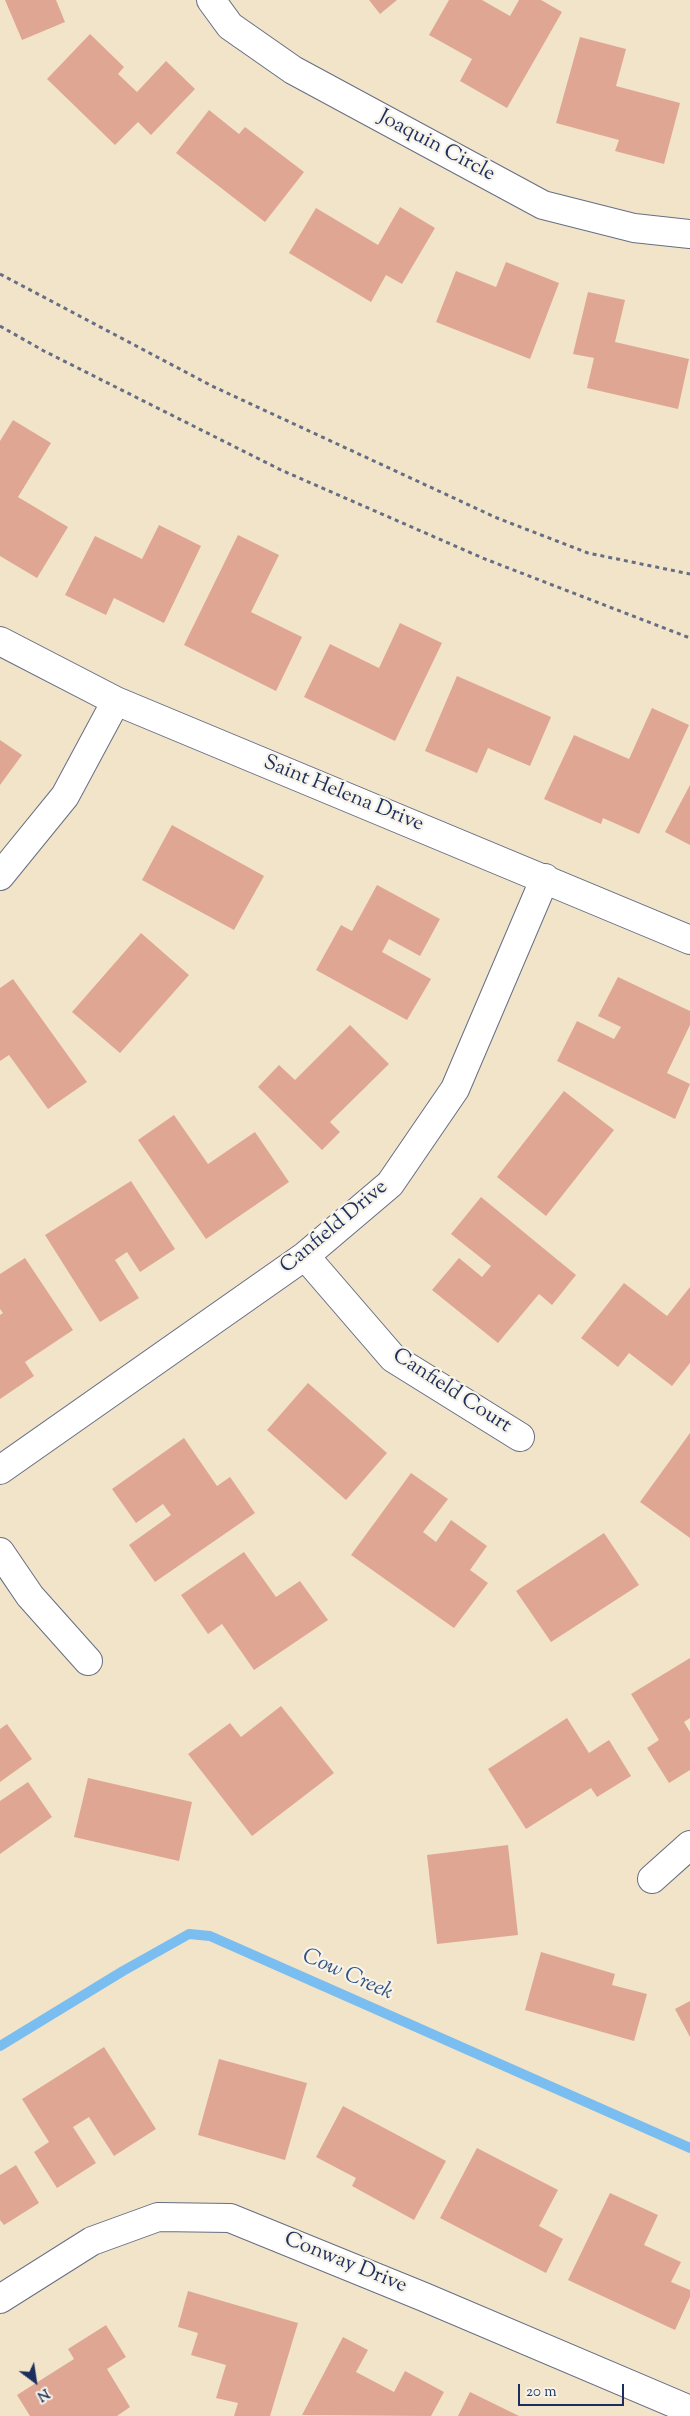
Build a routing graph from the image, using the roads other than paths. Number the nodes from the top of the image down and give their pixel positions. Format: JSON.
{"nodes":[{"id":1,"x":211,"y":0,"type":"edge"},
{"id":2,"x":690,"y":234,"type":"edge"},
{"id":3,"x":0,"y":640,"type":"edge"},
{"id":4,"x":116,"y":701,"type":"junction"},
{"id":5,"x":0,"y":876,"type":"edge"},
{"id":6,"x":545,"y":878,"type":"junction"},
{"id":7,"x":690,"y":940,"type":"edge"},
{"id":8,"x":305,"y":1256,"type":"junction"},
{"id":9,"x":520,"y":1437,"type":"dead end"},
{"id":10,"x":0,"y":1470,"type":"edge"},
{"id":11,"x":0,"y":1552,"type":"edge"},
{"id":12,"x":88,"y":1661,"type":"dead end"},
{"id":13,"x":690,"y":1845,"type":"edge"},
{"id":14,"x":652,"y":1879,"type":"dead end"},
{"id":15,"x":0,"y":2299,"type":"edge"},
{"id":16,"x":690,"y":2410,"type":"edge"}],
"edges":[{"from":1,"to":2,"type":"street","name":"Joaquin Circle"},
{"from":3,"to":4,"type":"street","name":"Saint Helena Drive"},
{"from":4,"to":5,"type":"street"},
{"from":4,"to":6,"type":"street","name":"Saint Helena Drive"},
{"from":6,"to":7,"type":"street","name":"Saint Helena Drive"},
{"from":6,"to":8,"type":"street","name":"Canfield Drive"},
{"from":8,"to":9,"type":"street","name":"Canfield Court"},
{"from":8,"to":10,"type":"street","name":"Canfield Drive"},
{"from":11,"to":12,"type":"street"},
{"from":13,"to":14,"type":"street"},
{"from":15,"to":16,"type":"street","name":"Conway Drive"}]}
